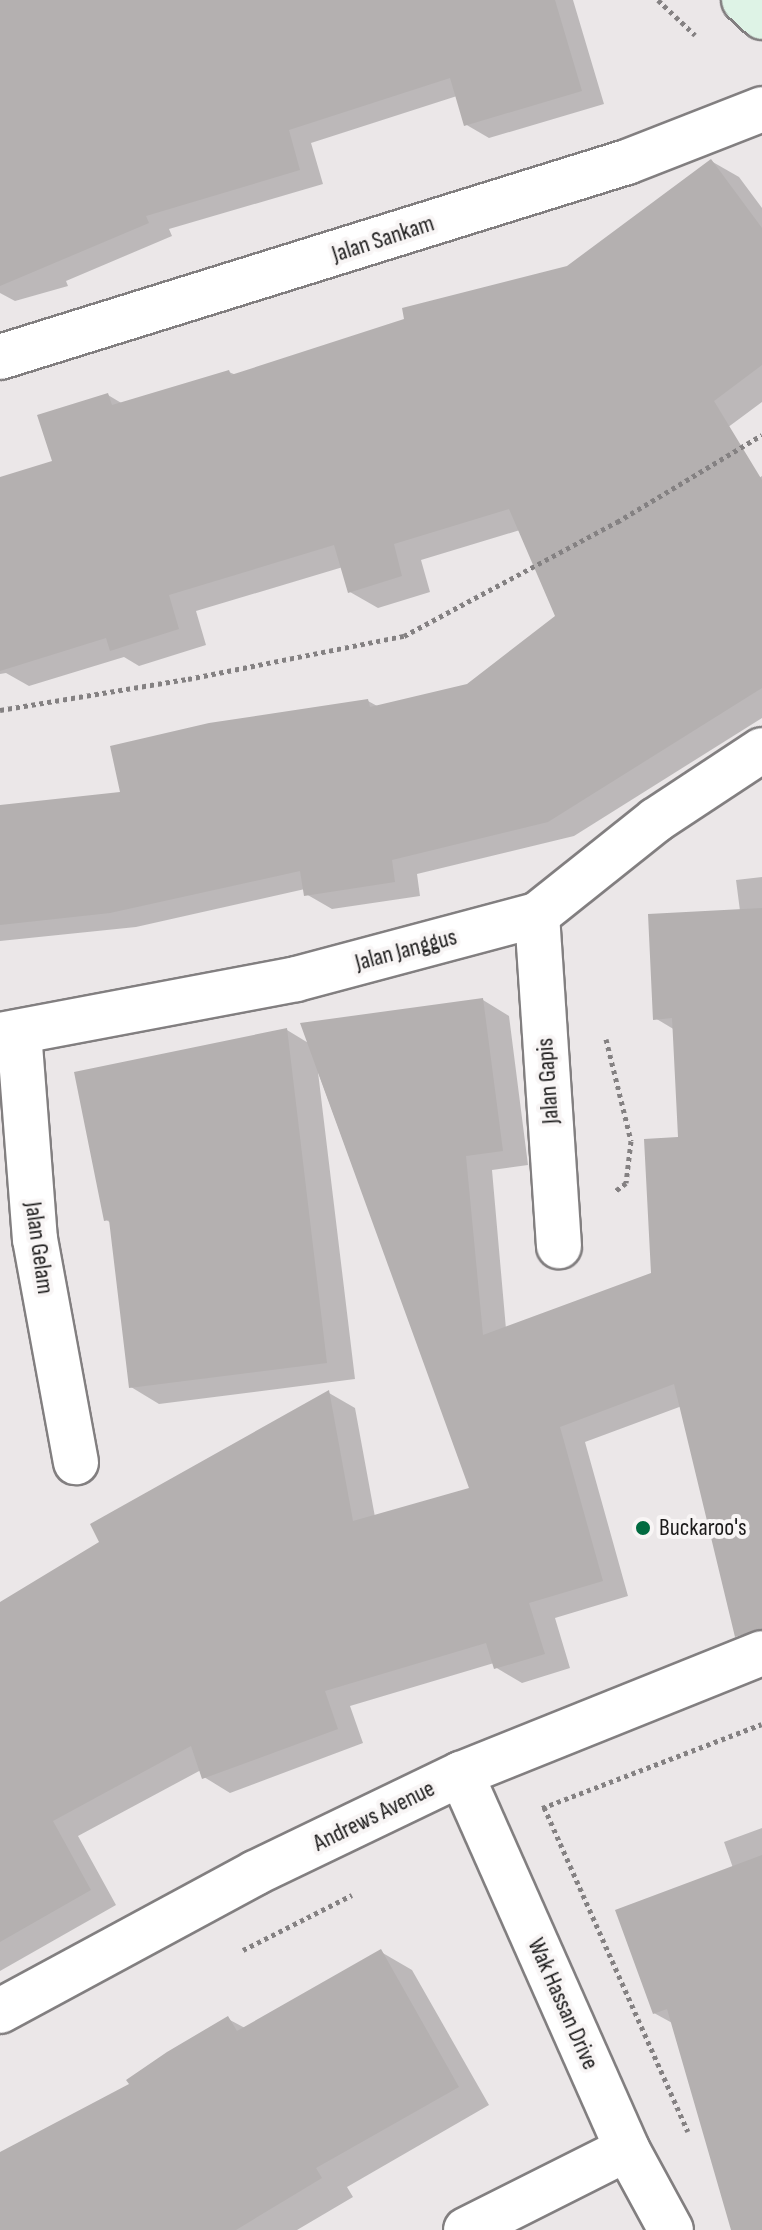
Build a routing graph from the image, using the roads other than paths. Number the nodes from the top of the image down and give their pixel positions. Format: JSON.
{"nodes":[{"id":1,"x":744,"y":0,"type":"edge"},
{"id":2,"x":762,"y":17,"type":"edge"},
{"id":3,"x":762,"y":109,"type":"edge"},
{"id":4,"x":0,"y":357,"type":"edge"},
{"id":5,"x":762,"y":750,"type":"edge"},
{"id":6,"x":537,"y":915,"type":"junction"},
{"id":7,"x":9,"y":1033,"type":"edge"},
{"id":8,"x":558,"y":1238,"type":"road end"},
{"id":9,"x":76,"y":1462,"type":"dead end"},
{"id":10,"x":762,"y":1653,"type":"edge"},
{"id":11,"x":461,"y":1774,"type":"junction"},
{"id":12,"x":0,"y":2011,"type":"edge"},
{"id":13,"x":627,"y":2149,"type":"junction"},
{"id":14,"x":466,"y":2230,"type":"edge"},
{"id":15,"x":671,"y":2230,"type":"edge"}],
"edges":[{"from":1,"to":2,"type":"street"},
{"from":3,"to":4,"type":"street","name":"Jalan Sankam"},
{"from":5,"to":6,"type":"street","name":"Jalan Janggus"},
{"from":6,"to":7,"type":"street","name":"Jalan Janggus"},
{"from":6,"to":8,"type":"street","name":"Jalan Gapis"},
{"from":7,"to":9,"type":"street","name":"Jalan Gelam"},
{"from":10,"to":11,"type":"street","name":"Andrews Avenue"},
{"from":11,"to":12,"type":"street","name":"Andrews Avenue"},
{"from":11,"to":13,"type":"street","name":"Wak Hassan Drive"},
{"from":13,"to":14,"type":"street"},
{"from":13,"to":15,"type":"street","name":"Wak Hassan Drive"}]}
